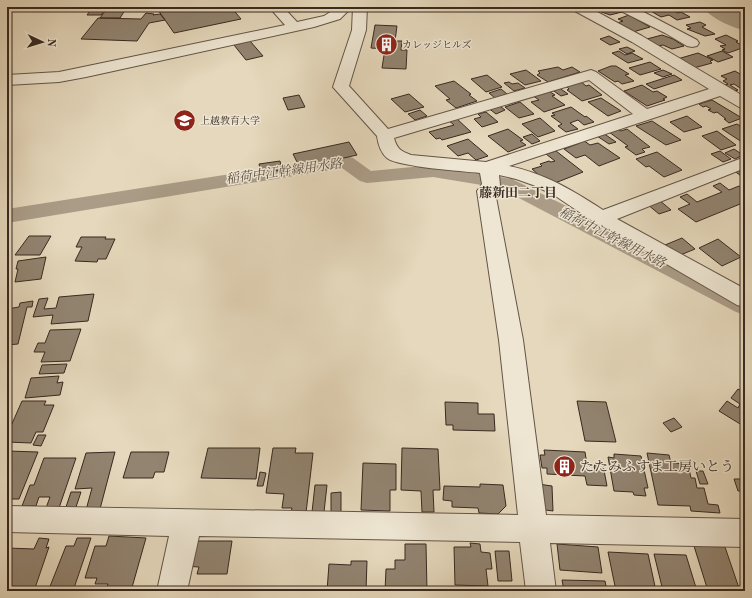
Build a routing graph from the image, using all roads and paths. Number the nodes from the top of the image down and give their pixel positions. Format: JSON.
{"nodes":[{"id":1,"x":276,"y":7,"type":"edge"},
{"id":2,"x":345,"y":7,"type":"edge"},
{"id":3,"x":360,"y":7,"type":"edge"},
{"id":4,"x":578,"y":7,"type":"edge"},
{"id":5,"x":624,"y":7,"type":"edge"},
{"id":6,"x":294,"y":27,"type":"junction"},
{"id":7,"x":670,"y":30,"type":"junction"},
{"id":8,"x":637,"y":39,"type":"junction"},
{"id":9,"x":692,"y":43,"type":"dead end"},
{"id":10,"x":7,"y":80,"type":"edge"},
{"id":11,"x":722,"y":90,"type":"junction"},
{"id":12,"x":745,"y":104,"type":"edge"},
{"id":13,"x":646,"y":116,"type":"junction"},
{"id":14,"x":386,"y":135,"type":"junction"},
{"id":15,"x":745,"y":162,"type":"edge"},
{"id":16,"x":489,"y":168,"type":"junction"},
{"id":17,"x":602,"y":218,"type":"junction"},
{"id":18,"x":745,"y":299,"type":"edge"},
{"id":19,"x":7,"y":519,"type":"edge"},
{"id":20,"x":187,"y":522,"type":"junction"},
{"id":21,"x":532,"y":529,"type":"junction"},
{"id":22,"x":745,"y":533,"type":"edge"},
{"id":23,"x":172,"y":591,"type":"edge"},
{"id":24,"x":540,"y":591,"type":"edge"}],
"edges":[{"from":1,"to":6,"type":"street"},
{"from":2,"to":6,"type":"street"},
{"from":3,"to":14,"type":"street"},
{"from":4,"to":8,"type":"street"},
{"from":5,"to":7,"type":"street"},
{"from":6,"to":10,"type":"street"},
{"from":7,"to":8,"type":"street"},
{"from":7,"to":9,"type":"street"},
{"from":8,"to":11,"type":"street"},
{"from":11,"to":12,"type":"street"},
{"from":11,"to":13,"type":"street"},
{"from":13,"to":14,"type":"street"},
{"from":13,"to":16,"type":"street"},
{"from":14,"to":16,"type":"street"},
{"from":15,"to":17,"type":"street"},
{"from":16,"to":17,"type":"street"},
{"from":16,"to":21,"type":"street"},
{"from":17,"to":18,"type":"street"},
{"from":19,"to":20,"type":"street"},
{"from":20,"to":21,"type":"street"},
{"from":20,"to":23,"type":"street"},
{"from":21,"to":22,"type":"street"},
{"from":21,"to":24,"type":"street"}]}
